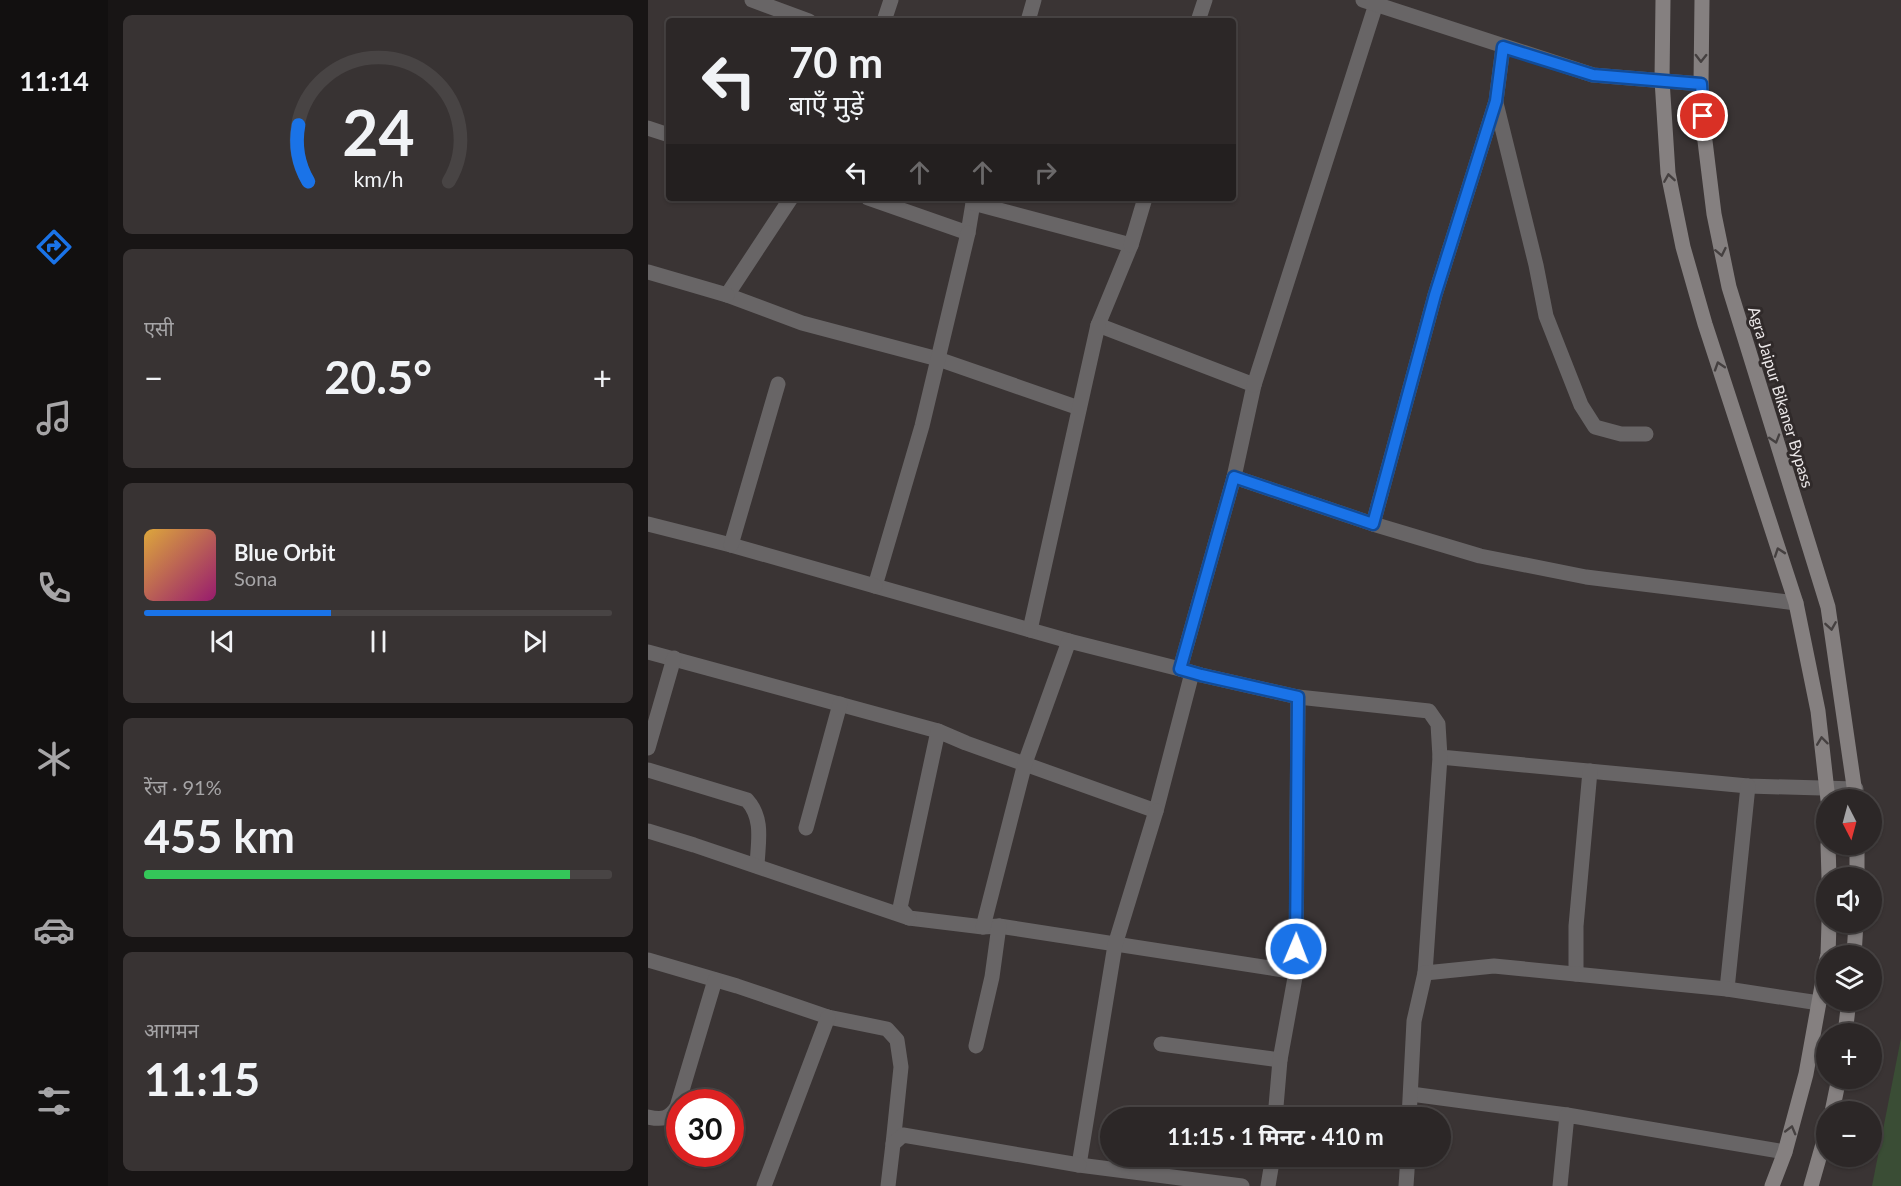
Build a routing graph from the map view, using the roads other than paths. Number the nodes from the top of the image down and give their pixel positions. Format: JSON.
{"nodes":[{"id":1,"x":752,"y":0,"type":"edge"},
{"id":2,"x":891,"y":0,"type":"edge"},
{"id":3,"x":1034,"y":0,"type":"edge"},
{"id":4,"x":1205,"y":0,"type":"edge"},
{"id":5,"x":1663,"y":0,"type":"edge"},
{"id":6,"x":1702,"y":0,"type":"edge"},
{"id":7,"x":1370,"y":2,"type":"edge"},
{"id":8,"x":801,"y":18,"type":"edge"},
{"id":9,"x":885,"y":18,"type":"edge"},
{"id":10,"x":1029,"y":18,"type":"edge"},
{"id":11,"x":1199,"y":18,"type":"edge"},
{"id":12,"x":1503,"y":47,"type":"junction"},
{"id":13,"x":1662,"y":80,"type":"junction"},
{"id":14,"x":1701,"y":84,"type":"junction"},
{"id":15,"x":1496,"y":101,"type":"junction"},
{"id":16,"x":648,"y":128,"type":"edge"},
{"id":17,"x":666,"y":134,"type":"edge"},
{"id":18,"x":790,"y":201,"type":"edge"},
{"id":19,"x":876,"y":201,"type":"edge"},
{"id":20,"x":974,"y":201,"type":"edge"},
{"id":21,"x":977,"y":201,"type":"edge"},
{"id":22,"x":1144,"y":201,"type":"edge"},
{"id":23,"x":968,"y":234,"type":"junction"},
{"id":24,"x":1131,"y":245,"type":"junction"},
{"id":25,"x":648,"y":272,"type":"edge"},
{"id":26,"x":727,"y":295,"type":"junction"},
{"id":27,"x":1098,"y":326,"type":"junction"},
{"id":28,"x":938,"y":359,"type":"junction"},
{"id":29,"x":778,"y":384,"type":"dead end"},
{"id":30,"x":1254,"y":385,"type":"junction"},
{"id":31,"x":1079,"y":408,"type":"junction"},
{"id":32,"x":1646,"y":434,"type":"dead end"},
{"id":33,"x":1234,"y":477,"type":"junction"},
{"id":34,"x":648,"y":524,"type":"edge"},
{"id":35,"x":1373,"y":524,"type":"junction"},
{"id":36,"x":731,"y":545,"type":"junction"},
{"id":37,"x":875,"y":586,"type":"junction"},
{"id":38,"x":1796,"y":603,"type":"junction"},
{"id":39,"x":1030,"y":630,"type":"junction"},
{"id":40,"x":1069,"y":641,"type":"junction"},
{"id":41,"x":648,"y":652,"type":"edge"},
{"id":42,"x":674,"y":658,"type":"junction"},
{"id":43,"x":1186,"y":671,"type":"junction"},
{"id":44,"x":1298,"y":697,"type":"junction"},
{"id":45,"x":840,"y":704,"type":"junction"},
{"id":46,"x":938,"y":731,"type":"junction"},
{"id":47,"x":648,"y":748,"type":"edge"},
{"id":48,"x":1440,"y":757,"type":"junction"},
{"id":49,"x":1025,"y":763,"type":"junction"},
{"id":50,"x":648,"y":770,"type":"edge"},
{"id":51,"x":1590,"y":771,"type":"junction"},
{"id":52,"x":1748,"y":786,"type":"junction"},
{"id":53,"x":1827,"y":789,"type":"edge"},
{"id":54,"x":1855,"y":789,"type":"edge"},
{"id":55,"x":1816,"y":793,"type":"edge"},
{"id":56,"x":1156,"y":811,"type":"junction"},
{"id":57,"x":806,"y":828,"type":"dead end"},
{"id":58,"x":648,"y":831,"type":"edge"},
{"id":59,"x":757,"y":866,"type":"junction"},
{"id":60,"x":909,"y":918,"type":"junction"},
{"id":61,"x":999,"y":926,"type":"junction"},
{"id":62,"x":983,"y":927,"type":"junction"},
{"id":63,"x":1115,"y":945,"type":"junction"},
{"id":64,"x":648,"y":960,"type":"edge"},
{"id":65,"x":1296,"y":972,"type":"junction"},
{"id":66,"x":1425,"y":973,"type":"junction"},
{"id":67,"x":1576,"y":974,"type":"junction"},
{"id":68,"x":715,"y":980,"type":"junction"},
{"id":69,"x":1727,"y":989,"type":"junction"},
{"id":70,"x":1816,"y":1003,"type":"edge"},
{"id":71,"x":1818,"y":1011,"type":"edge"},
{"id":72,"x":828,"y":1017,"type":"junction"},
{"id":73,"x":1161,"y":1044,"type":"dead end"},
{"id":74,"x":976,"y":1046,"type":"dead end"},
{"id":75,"x":1280,"y":1060,"type":"junction"},
{"id":76,"x":1411,"y":1094,"type":"junction"},
{"id":77,"x":1276,"y":1107,"type":"edge"},
{"id":78,"x":1410,"y":1107,"type":"edge"},
{"id":79,"x":1567,"y":1115,"type":"junction"},
{"id":80,"x":648,"y":1116,"type":"edge"},
{"id":81,"x":893,"y":1144,"type":"junction"},
{"id":82,"x":1785,"y":1152,"type":"junction"},
{"id":83,"x":1079,"y":1165,"type":"junction"},
{"id":84,"x":1271,"y":1167,"type":"edge"},
{"id":85,"x":1407,"y":1167,"type":"edge"},
{"id":86,"x":1816,"y":1167,"type":"edge"},
{"id":87,"x":764,"y":1186,"type":"edge"},
{"id":88,"x":888,"y":1186,"type":"edge"},
{"id":89,"x":1242,"y":1186,"type":"edge"},
{"id":90,"x":1268,"y":1186,"type":"edge"},
{"id":91,"x":1406,"y":1186,"type":"edge"},
{"id":92,"x":1560,"y":1186,"type":"edge"},
{"id":93,"x":1772,"y":1186,"type":"edge"},
{"id":94,"x":1811,"y":1186,"type":"edge"}],
"edges":[{"from":1,"to":8,"type":"street"},
{"from":2,"to":9,"type":"street"},
{"from":3,"to":10,"type":"street"},
{"from":4,"to":11,"type":"street"},
{"from":5,"to":13,"type":"main road"},
{"from":6,"to":14,"type":"main road","name":"Agra Jaipur Bikaner Bypass","one_way":true},
{"from":7,"to":12,"type":"street"},
{"from":7,"to":30,"type":"street"},
{"from":12,"to":13,"type":"street"},
{"from":12,"to":15,"type":"street"},
{"from":13,"to":14,"type":"street"},
{"from":38,"to":13,"type":"main road","one_way":true},
{"from":14,"to":54,"type":"main road","name":"Agra Jaipur Bikaner Bypass","one_way":true},
{"from":15,"to":32,"type":"street"},
{"from":15,"to":35,"type":"street"},
{"from":16,"to":17,"type":"street"},
{"from":18,"to":26,"type":"street"},
{"from":19,"to":23,"type":"street"},
{"from":20,"to":23,"type":"street"},
{"from":21,"to":24,"type":"street"},
{"from":22,"to":24,"type":"street"},
{"from":23,"to":28,"type":"street"},
{"from":24,"to":27,"type":"street"},
{"from":25,"to":26,"type":"street"},
{"from":26,"to":28,"type":"street"},
{"from":27,"to":30,"type":"street"},
{"from":27,"to":31,"type":"street"},
{"from":28,"to":31,"type":"street"},
{"from":28,"to":37,"type":"street"},
{"from":29,"to":36,"type":"street"},
{"from":30,"to":33,"type":"street"},
{"from":31,"to":39,"type":"street"},
{"from":33,"to":35,"type":"street"},
{"from":33,"to":43,"type":"street"},
{"from":34,"to":36,"type":"street"},
{"from":35,"to":38,"type":"street"},
{"from":36,"to":37,"type":"street"},
{"from":37,"to":39,"type":"street"},
{"from":53,"to":38,"type":"main road","one_way":true},
{"from":39,"to":40,"type":"street"},
{"from":40,"to":43,"type":"street"},
{"from":40,"to":49,"type":"street"},
{"from":41,"to":42,"type":"street"},
{"from":42,"to":45,"type":"street"},
{"from":42,"to":47,"type":"street"},
{"from":43,"to":44,"type":"street"},
{"from":43,"to":56,"type":"street"},
{"from":44,"to":48,"type":"street"},
{"from":44,"to":65,"type":"street"},
{"from":45,"to":46,"type":"street"},
{"from":45,"to":57,"type":"street"},
{"from":46,"to":49,"type":"street"},
{"from":46,"to":60,"type":"street"},
{"from":48,"to":51,"type":"street"},
{"from":48,"to":66,"type":"street"},
{"from":49,"to":56,"type":"street"},
{"from":49,"to":62,"type":"street"},
{"from":50,"to":59,"type":"street"},
{"from":51,"to":52,"type":"street"},
{"from":51,"to":67,"type":"street"},
{"from":52,"to":55,"type":"street"},
{"from":52,"to":69,"type":"street"},
{"from":56,"to":63,"type":"street"},
{"from":58,"to":59,"type":"street"},
{"from":59,"to":60,"type":"street"},
{"from":60,"to":62,"type":"street"},
{"from":61,"to":62,"type":"street"},
{"from":61,"to":63,"type":"street"},
{"from":61,"to":74,"type":"street"},
{"from":63,"to":65,"type":"street"},
{"from":63,"to":83,"type":"street"},
{"from":64,"to":68,"type":"street"},
{"from":65,"to":75,"type":"street"},
{"from":66,"to":67,"type":"street"},
{"from":66,"to":76,"type":"street"},
{"from":67,"to":69,"type":"street"},
{"from":68,"to":72,"type":"street"},
{"from":68,"to":80,"type":"street"},
{"from":69,"to":70,"type":"street"},
{"from":82,"to":71,"type":"main road","one_way":true},
{"from":72,"to":81,"type":"street"},
{"from":72,"to":87,"type":"street"},
{"from":73,"to":75,"type":"street"},
{"from":75,"to":77,"type":"street"},
{"from":76,"to":78,"type":"street"},
{"from":76,"to":79,"type":"street"},
{"from":79,"to":82,"type":"street"},
{"from":79,"to":92,"type":"street"},
{"from":81,"to":83,"type":"street"},
{"from":81,"to":88,"type":"street"},
{"from":82,"to":93,"type":"main road"},
{"from":83,"to":89,"type":"street"},
{"from":84,"to":90,"type":"street"},
{"from":85,"to":91,"type":"street"},
{"from":86,"to":94,"type":"main road"}]}
